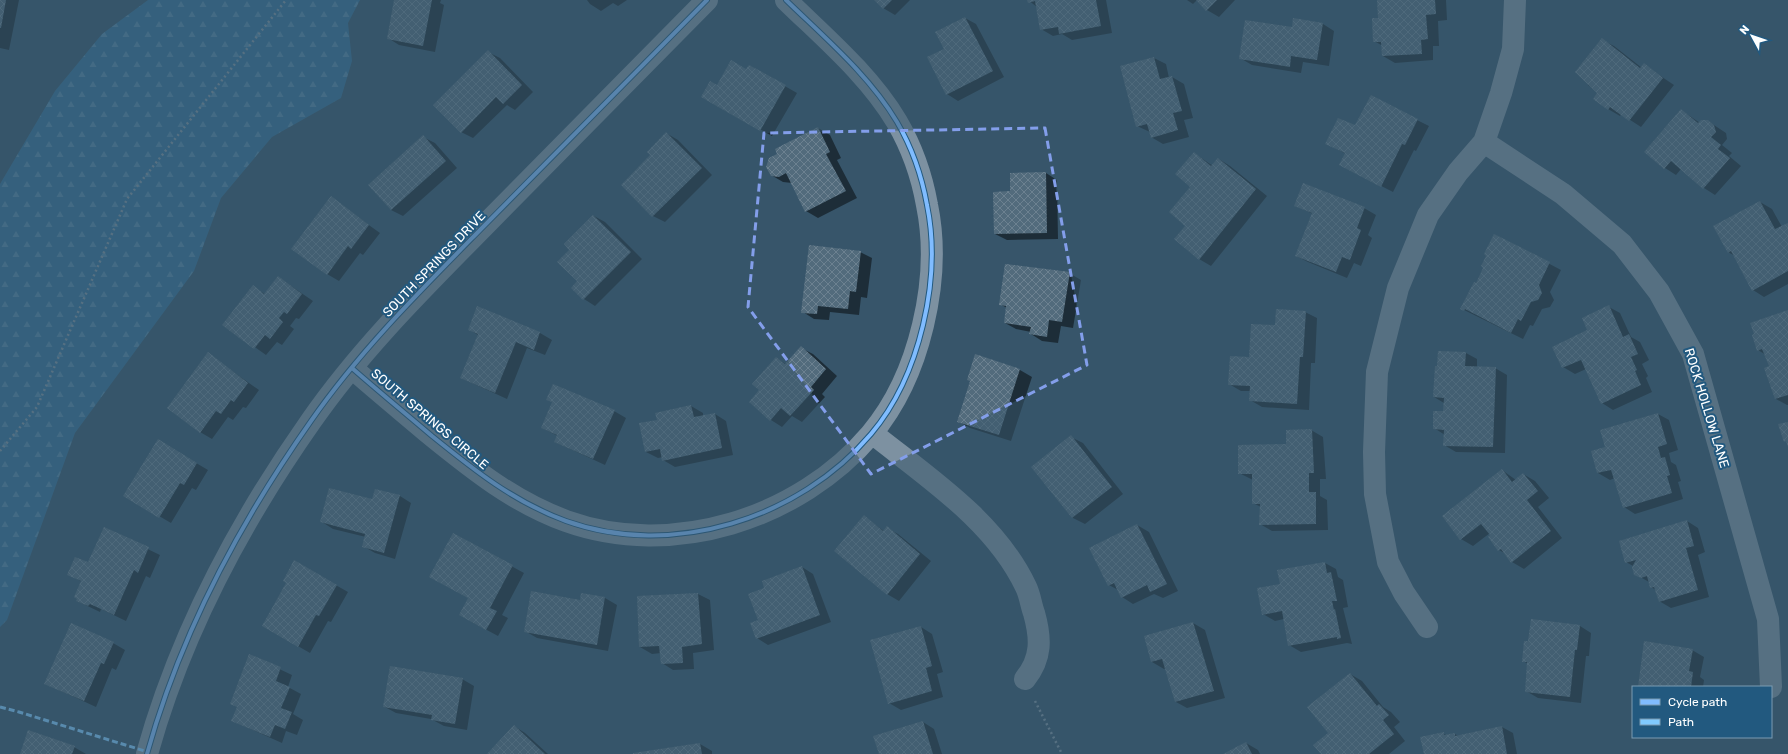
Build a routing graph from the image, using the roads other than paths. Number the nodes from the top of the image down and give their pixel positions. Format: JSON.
{"nodes":[{"id":1,"x":706,"y":0,"type":"edge"},
{"id":2,"x":786,"y":0,"type":"edge"},
{"id":3,"x":1515,"y":0,"type":"edge"},
{"id":4,"x":1484,"y":142,"type":"junction"},
{"id":5,"x":352,"y":368,"type":"junction"},
{"id":6,"x":872,"y":433,"type":"junction"},
{"id":7,"x":1427,"y":627,"type":"dead end"},
{"id":8,"x":1025,"y":679,"type":"road end"},
{"id":9,"x":1771,"y":686,"type":"edge"},
{"id":10,"x":148,"y":754,"type":"edge"}],
"edges":[{"from":1,"to":5,"type":"street","name":"SOUTH SPRINGS DRIVE"},
{"from":2,"to":6,"type":"street","name":"SOUTH SPRINGS CIRCLE"},
{"from":3,"to":4,"type":"street"},
{"from":4,"to":7,"type":"street"},
{"from":4,"to":9,"type":"street","name":"ROCK HOLLOW LANE"},
{"from":5,"to":6,"type":"street","name":"SOUTH SPRINGS CIRCLE"},
{"from":5,"to":10,"type":"street","name":"SOUTH SPRINGS DRIVE"},
{"from":6,"to":8,"type":"street"}]}
